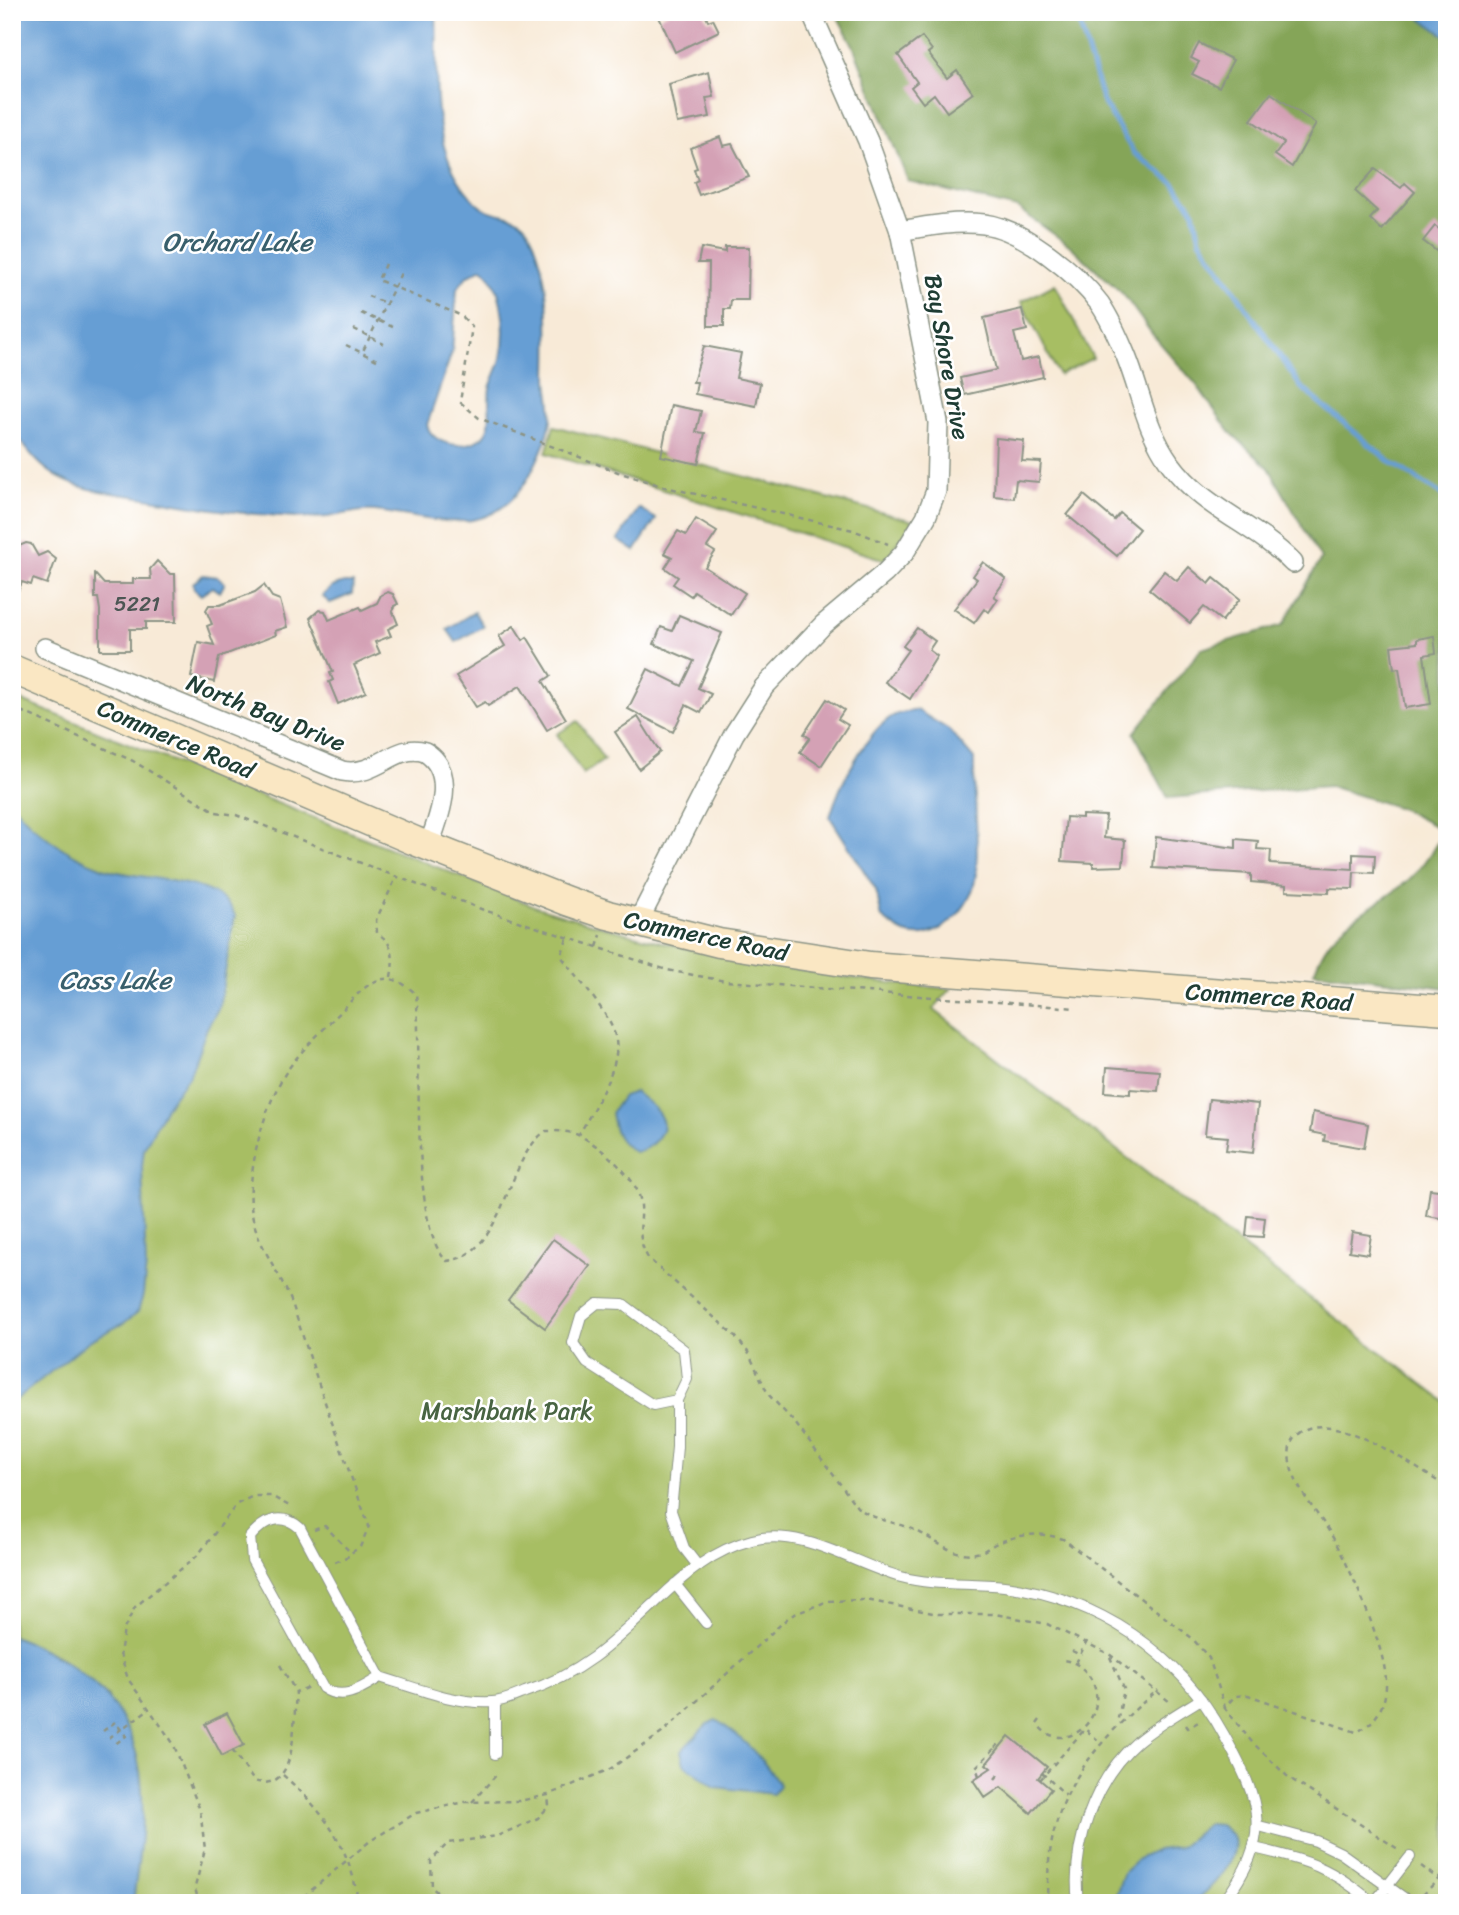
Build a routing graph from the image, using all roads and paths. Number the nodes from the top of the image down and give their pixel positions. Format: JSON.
{"nodes":[{"id":1,"x":811,"y":12,"type":"edge"},
{"id":2,"x":900,"y":232,"type":"junction"},
{"id":3,"x":385,"y":264,"type":"dead end"},
{"id":4,"x":402,"y":271,"type":"dead end"},
{"id":5,"x":395,"y":287,"type":"junction"},
{"id":6,"x":368,"y":296,"type":"dead end"},
{"id":7,"x":384,"y":303,"type":"junction"},
{"id":8,"x":360,"y":313,"type":"dead end"},
{"id":9,"x":393,"y":327,"type":"dead end"},
{"id":10,"x":354,"y":329,"type":"dead end"},
{"id":11,"x":384,"y":344,"type":"dead end"},
{"id":12,"x":346,"y":345,"type":"dead end"},
{"id":13,"x":362,"y":353,"type":"junction"},
{"id":14,"x":377,"y":360,"type":"dead end"},
{"id":15,"x":904,"y":553,"type":"junction"},
{"id":16,"x":1293,"y":563,"type":"dead end"},
{"id":17,"x":45,"y":648,"type":"dead end"},
{"id":18,"x":12,"y":669,"type":"edge"},
{"id":19,"x":12,"y":707,"type":"edge"},
{"id":20,"x":422,"y":844,"type":"junction"},
{"id":21,"x":395,"y":878,"type":"junction"},
{"id":22,"x":638,"y":922,"type":"junction"},
{"id":23,"x":567,"y":938,"type":"junction"},
{"id":24,"x":391,"y":977,"type":"junction"},
{"id":25,"x":1075,"y":1008,"type":"dead end"},
{"id":26,"x":1447,"y":1010,"type":"edge"},
{"id":27,"x":579,"y":1135,"type":"junction"},
{"id":28,"x":677,"y":1400,"type":"junction"},
{"id":29,"x":1447,"y":1487,"type":"edge"},
{"id":30,"x":293,"y":1508,"type":"dead end"},
{"id":31,"x":314,"y":1528,"type":"junction"},
{"id":32,"x":318,"y":1535,"type":"dead end"},
{"id":33,"x":305,"y":1536,"type":"junction"},
{"id":34,"x":354,"y":1553,"type":"junction"},
{"id":35,"x":342,"y":1559,"type":"dead end"},
{"id":36,"x":698,"y":1566,"type":"junction"},
{"id":37,"x":675,"y":1584,"type":"junction"},
{"id":38,"x":706,"y":1623,"type":"dead end"},
{"id":39,"x":1087,"y":1641,"type":"junction"},
{"id":40,"x":1072,"y":1651,"type":"dead end"},
{"id":41,"x":1109,"y":1654,"type":"junction"},
{"id":42,"x":1080,"y":1655,"type":"junction"},
{"id":43,"x":1062,"y":1660,"type":"dead end"},
{"id":44,"x":1076,"y":1664,"type":"junction"},
{"id":45,"x":280,"y":1665,"type":"dead end"},
{"id":46,"x":380,"y":1677,"type":"junction"},
{"id":47,"x":319,"y":1681,"type":"junction"},
{"id":48,"x":1158,"y":1690,"type":"junction"},
{"id":49,"x":296,"y":1692,"type":"junction"},
{"id":50,"x":1201,"y":1699,"type":"junction"},
{"id":51,"x":495,"y":1702,"type":"junction"},
{"id":52,"x":1225,"y":1707,"type":"junction"},
{"id":53,"x":149,"y":1709,"type":"junction"},
{"id":54,"x":1178,"y":1714,"type":"junction"},
{"id":55,"x":1213,"y":1714,"type":"junction"},
{"id":56,"x":1040,"y":1720,"type":"dead end"},
{"id":57,"x":1116,"y":1726,"type":"junction"},
{"id":58,"x":1085,"y":1728,"type":"junction"},
{"id":59,"x":121,"y":1729,"type":"junction"},
{"id":60,"x":103,"y":1731,"type":"dead end"},
{"id":61,"x":109,"y":1738,"type":"dead end"},
{"id":62,"x":1100,"y":1742,"type":"junction"},
{"id":63,"x":114,"y":1745,"type":"dead end"},
{"id":64,"x":1002,"y":1745,"type":"dead end"},
{"id":65,"x":232,"y":1751,"type":"dead end"},
{"id":66,"x":495,"y":1754,"type":"dead end"},
{"id":67,"x":498,"y":1773,"type":"dead end"},
{"id":68,"x":999,"y":1774,"type":"dead end"},
{"id":69,"x":1043,"y":1774,"type":"junction"},
{"id":70,"x":283,"y":1775,"type":"junction"},
{"id":71,"x":979,"y":1776,"type":"dead end"},
{"id":72,"x":995,"y":1779,"type":"dead end"},
{"id":73,"x":1040,"y":1780,"type":"dead end"},
{"id":74,"x":1066,"y":1794,"type":"junction"},
{"id":75,"x":548,"y":1795,"type":"junction"},
{"id":76,"x":472,"y":1802,"type":"junction"},
{"id":77,"x":1259,"y":1826,"type":"junction"},
{"id":78,"x":1254,"y":1848,"type":"junction"},
{"id":79,"x":1409,"y":1857,"type":"junction"},
{"id":80,"x":349,"y":1858,"type":"junction"},
{"id":81,"x":1447,"y":1870,"type":"edge"},
{"id":82,"x":1437,"y":1878,"type":"junction"},
{"id":83,"x":1388,"y":1885,"type":"junction"},
{"id":84,"x":1049,"y":1902,"type":"edge"},
{"id":85,"x":203,"y":1903,"type":"edge"},
{"id":86,"x":296,"y":1903,"type":"edge"},
{"id":87,"x":358,"y":1903,"type":"edge"},
{"id":88,"x":437,"y":1903,"type":"edge"},
{"id":89,"x":1078,"y":1903,"type":"edge"},
{"id":90,"x":1223,"y":1903,"type":"edge"},
{"id":91,"x":1373,"y":1903,"type":"edge"},
{"id":92,"x":1410,"y":1903,"type":"edge"},
{"id":93,"x":1416,"y":1903,"type":"edge"}],
"edges":[{"from":1,"to":2,"type":"street","name":"Bay Shore Drive"},
{"from":2,"to":15,"type":"street","name":"Bay Shore Drive"},
{"from":2,"to":16,"type":"street"},
{"from":3,"to":5,"type":"path"},
{"from":4,"to":5,"type":"path"},
{"from":5,"to":7,"type":"path"},
{"from":5,"to":15,"type":"path"},
{"from":6,"to":7,"type":"path"},
{"from":7,"to":13,"type":"path"},
{"from":8,"to":9,"type":"path"},
{"from":10,"to":11,"type":"path"},
{"from":12,"to":13,"type":"path"},
{"from":13,"to":14,"type":"path"},
{"from":15,"to":22,"type":"street","name":"Bay Shore Drive"},
{"from":17,"to":20,"type":"street","name":"North Bay Drive"},
{"from":18,"to":20,"type":"main road","name":"Commerce Road"},
{"from":19,"to":21,"type":"path"},
{"from":20,"to":22,"type":"main road","name":"Commerce Road"},
{"from":21,"to":23,"type":"path"},
{"from":21,"to":24,"type":"path"},
{"from":22,"to":26,"type":"main road","name":"Commerce Road"},
{"from":23,"to":25,"type":"path"},
{"from":23,"to":27,"type":"path"},
{"from":24,"to":27,"type":"path"},
{"from":24,"to":34,"type":"path"},
{"from":27,"to":52,"type":"path"},
{"from":28,"to":28,"type":"lane"},
{"from":28,"to":36,"type":"lane"},
{"from":29,"to":52,"type":"path"},
{"from":30,"to":53,"type":"path"},
{"from":31,"to":32,"type":"path"},
{"from":31,"to":33,"type":"path"},
{"from":31,"to":34,"type":"path"},
{"from":33,"to":46,"type":"lane"},
{"from":33,"to":47,"type":"lane"},
{"from":34,"to":35,"type":"path"},
{"from":36,"to":37,"type":"lane"},
{"from":36,"to":50,"type":"lane"},
{"from":37,"to":38,"type":"lane"},
{"from":37,"to":51,"type":"lane"},
{"from":39,"to":41,"type":"path"},
{"from":39,"to":42,"type":"path"},
{"from":39,"to":75,"type":"path"},
{"from":40,"to":42,"type":"path"},
{"from":41,"to":48,"type":"path"},
{"from":41,"to":57,"type":"path"},
{"from":42,"to":44,"type":"path"},
{"from":43,"to":44,"type":"path"},
{"from":44,"to":58,"type":"path"},
{"from":45,"to":49,"type":"path"},
{"from":46,"to":47,"type":"lane"},
{"from":46,"to":51,"type":"lane"},
{"from":47,"to":49,"type":"path"},
{"from":48,"to":54,"type":"path"},
{"from":48,"to":57,"type":"path"},
{"from":49,"to":70,"type":"path"},
{"from":50,"to":54,"type":"lane"},
{"from":50,"to":55,"type":"lane"},
{"from":51,"to":66,"type":"lane"},
{"from":52,"to":55,"type":"path"},
{"from":52,"to":79,"type":"path"},
{"from":53,"to":59,"type":"path"},
{"from":53,"to":85,"type":"path"},
{"from":54,"to":55,"type":"path"},
{"from":54,"to":89,"type":"lane"},
{"from":55,"to":77,"type":"lane"},
{"from":56,"to":58,"type":"path"},
{"from":57,"to":62,"type":"path"},
{"from":58,"to":62,"type":"path"},
{"from":58,"to":69,"type":"path"},
{"from":59,"to":60,"type":"path"},
{"from":59,"to":61,"type":"path"},
{"from":59,"to":63,"type":"path"},
{"from":62,"to":74,"type":"path"},
{"from":64,"to":71,"type":"path"},
{"from":65,"to":70,"type":"path"},
{"from":67,"to":76,"type":"path"},
{"from":68,"to":72,"type":"path"},
{"from":69,"to":73,"type":"path"},
{"from":69,"to":74,"type":"path"},
{"from":70,"to":80,"type":"path"},
{"from":74,"to":84,"type":"path"},
{"from":75,"to":76,"type":"path"},
{"from":75,"to":88,"type":"path"},
{"from":76,"to":80,"type":"path"},
{"from":77,"to":78,"type":"lane"},
{"from":77,"to":83,"type":"lane"},
{"from":78,"to":90,"type":"lane"},
{"from":78,"to":91,"type":"lane"},
{"from":79,"to":82,"type":"path"},
{"from":79,"to":83,"type":"lane"},
{"from":80,"to":86,"type":"path"},
{"from":80,"to":87,"type":"path"},
{"from":81,"to":82,"type":"path"},
{"from":82,"to":93,"type":"path"},
{"from":83,"to":91,"type":"lane"},
{"from":83,"to":92,"type":"lane"}]}
